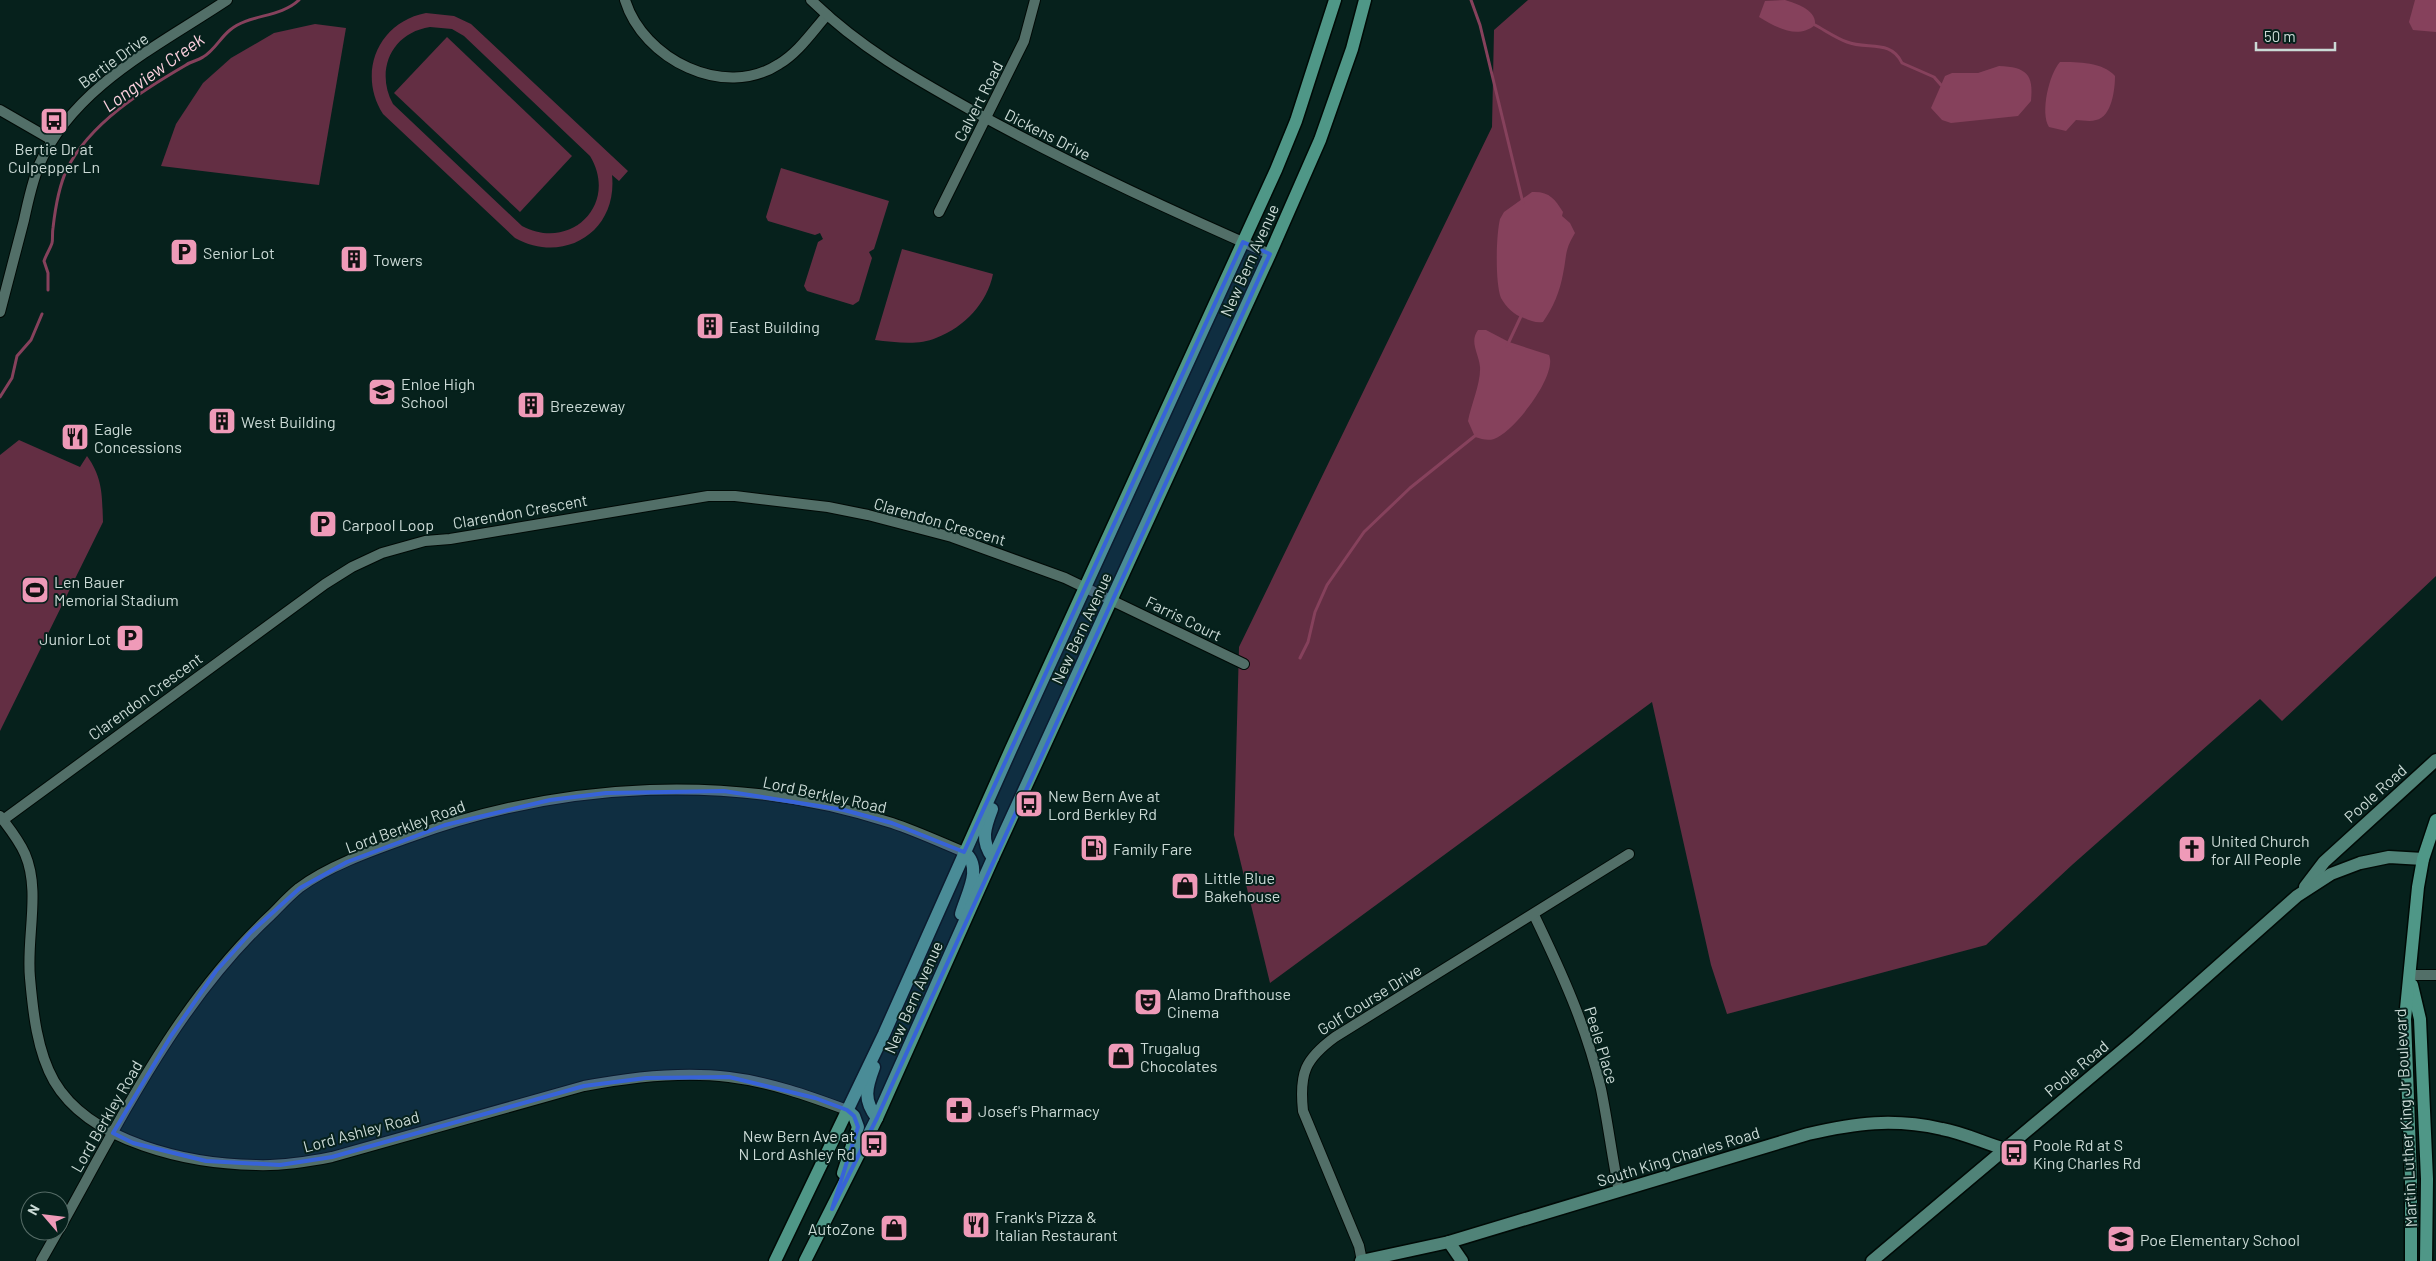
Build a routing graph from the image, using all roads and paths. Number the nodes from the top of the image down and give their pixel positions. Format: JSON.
{"nodes":[{"id":1,"x":227,"y":0,"type":"edge"},
{"id":2,"x":625,"y":0,"type":"edge"},
{"id":3,"x":811,"y":0,"type":"edge"},
{"id":4,"x":1035,"y":0,"type":"edge"},
{"id":5,"x":1335,"y":0,"type":"edge"},
{"id":6,"x":1365,"y":0,"type":"edge"},
{"id":7,"x":827,"y":16,"type":"junction"},
{"id":8,"x":0,"y":110,"type":"edge"},
{"id":9,"x":986,"y":118,"type":"junction"},
{"id":10,"x":52,"y":140,"type":"junction"},
{"id":11,"x":939,"y":212,"type":"dead end"},
{"id":12,"x":1243,"y":242,"type":"junction"},
{"id":13,"x":1270,"y":254,"type":"junction"},
{"id":14,"x":0,"y":312,"type":"edge"},
{"id":15,"x":1086,"y":587,"type":"junction"},
{"id":16,"x":1112,"y":600,"type":"junction"},
{"id":17,"x":1244,"y":664,"type":"dead end"},
{"id":18,"x":1011,"y":748,"type":"junction"},
{"id":19,"x":2436,"y":760,"type":"edge"},
{"id":20,"x":2,"y":818,"type":"edge"},
{"id":21,"x":2436,"y":820,"type":"edge"},
{"id":22,"x":964,"y":852,"type":"junction"},
{"id":23,"x":1630,"y":854,"type":"dead end"},
{"id":24,"x":994,"y":858,"type":"junction"},
{"id":25,"x":2423,"y":859,"type":"junction"},
{"id":26,"x":2297,"y":896,"type":"junction"},
{"id":27,"x":1534,"y":915,"type":"junction"},
{"id":28,"x":952,"y":949,"type":"junction"},
{"id":29,"x":2410,"y":975,"type":"junction"},
{"id":30,"x":2436,"y":975,"type":"edge"},
{"id":31,"x":902,"y":993,"type":"junction"},
{"id":32,"x":847,"y":1110,"type":"junction"},
{"id":33,"x":877,"y":1118,"type":"junction"},
{"id":34,"x":113,"y":1133,"type":"junction"},
{"id":35,"x":2005,"y":1150,"type":"junction"},
{"id":36,"x":1620,"y":1191,"type":"junction"},
{"id":37,"x":70,"y":1209,"type":"edge"},
{"id":38,"x":832,"y":1209,"type":"junction"},
{"id":39,"x":53,"y":1241,"type":"edge"},
{"id":40,"x":1449,"y":1242,"type":"junction"},
{"id":41,"x":1459,"y":1260,"type":"edge"},
{"id":42,"x":42,"y":1261,"type":"edge"},
{"id":43,"x":775,"y":1261,"type":"edge"},
{"id":44,"x":805,"y":1261,"type":"edge"},
{"id":45,"x":1361,"y":1261,"type":"edge"},
{"id":46,"x":1872,"y":1261,"type":"edge"},
{"id":47,"x":2411,"y":1261,"type":"edge"},
{"id":48,"x":2426,"y":1261,"type":"edge"}],
"edges":[{"from":1,"to":10,"type":"street","name":"Bertie Drive"},
{"from":2,"to":7,"type":"street"},
{"from":3,"to":7,"type":"street","name":"Dickens Drive"},
{"from":4,"to":9,"type":"street","name":"Calvert Road"},
{"from":5,"to":12,"type":"main road","name":"New Bern Avenue"},
{"from":6,"to":13,"type":"main road","name":"New Bern Avenue"},
{"from":7,"to":9,"type":"street","name":"Dickens Drive"},
{"from":8,"to":10,"type":"street"},
{"from":9,"to":11,"type":"street","name":"Calvert Road"},
{"from":9,"to":12,"type":"street","name":"Dickens Drive"},
{"from":10,"to":14,"type":"street","name":"Bertie Drive"},
{"from":12,"to":13,"type":"street","name":"Dickens Drive"},
{"from":12,"to":15,"type":"main road","name":"New Bern Avenue"},
{"from":13,"to":16,"type":"main road","name":"New Bern Avenue"},
{"from":15,"to":16,"type":"street","name":"Clarendon Crescent"},
{"from":15,"to":18,"type":"main road","name":"New Bern Avenue"},
{"from":15,"to":20,"type":"street","name":"Clarendon Crescent"},
{"from":16,"to":17,"type":"street","name":"Farris Court"},
{"from":16,"to":24,"type":"main road","name":"New Bern Avenue"},
{"from":18,"to":22,"type":"main road","name":"New Bern Avenue"},
{"from":18,"to":24,"type":"main road"},
{"from":19,"to":26,"type":"main road","name":"Poole Road"},
{"from":20,"to":34,"type":"street","name":"Lord Ashley Road"},
{"from":21,"to":25,"type":"main road","name":"Martin Luther King Jr Boulevard"},
{"from":22,"to":28,"type":"main road"},
{"from":22,"to":31,"type":"main road","name":"New Bern Avenue"},
{"from":22,"to":34,"type":"street","name":"Lord Berkley Road"},
{"from":23,"to":27,"type":"street","name":"Golf Course Drive"},
{"from":24,"to":28,"type":"main road","name":"New Bern Avenue"},
{"from":25,"to":26,"type":"main road","name":"Poole Road"},
{"from":25,"to":29,"type":"main road","name":"Martin Luther King Jr Boulevard"},
{"from":26,"to":35,"type":"main road","name":"Poole Road"},
{"from":27,"to":36,"type":"street","name":"Peele Place"},
{"from":27,"to":45,"type":"street","name":"Golf Course Drive"},
{"from":28,"to":33,"type":"main road","name":"New Bern Avenue"},
{"from":29,"to":30,"type":"street"},
{"from":29,"to":47,"type":"main road","name":"Martin Luther King Jr Boulevard"},
{"from":29,"to":48,"type":"main road","name":"Martin Luther King Jr Boulevard"},
{"from":31,"to":32,"type":"main road","name":"New Bern Avenue"},
{"from":31,"to":33,"type":"main road"},
{"from":32,"to":34,"type":"street","name":"Lord Ashley Road"},
{"from":32,"to":38,"type":"main road"},
{"from":32,"to":43,"type":"main road","name":"New Bern Avenue"},
{"from":33,"to":38,"type":"main road","name":"New Bern Avenue"},
{"from":34,"to":37,"type":"street","name":"Lord Berkley Road"},
{"from":35,"to":36,"type":"main road","name":"South King Charles Road"},
{"from":35,"to":46,"type":"main road","name":"Poole Road"},
{"from":36,"to":40,"type":"main road","name":"South King Charles Road"},
{"from":38,"to":44,"type":"main road","name":"New Bern Avenue"},
{"from":39,"to":42,"type":"street","name":"Lord Berkley Road"},
{"from":40,"to":41,"type":"main road"},
{"from":40,"to":45,"type":"main road","name":"South King Charles Road"}]}
